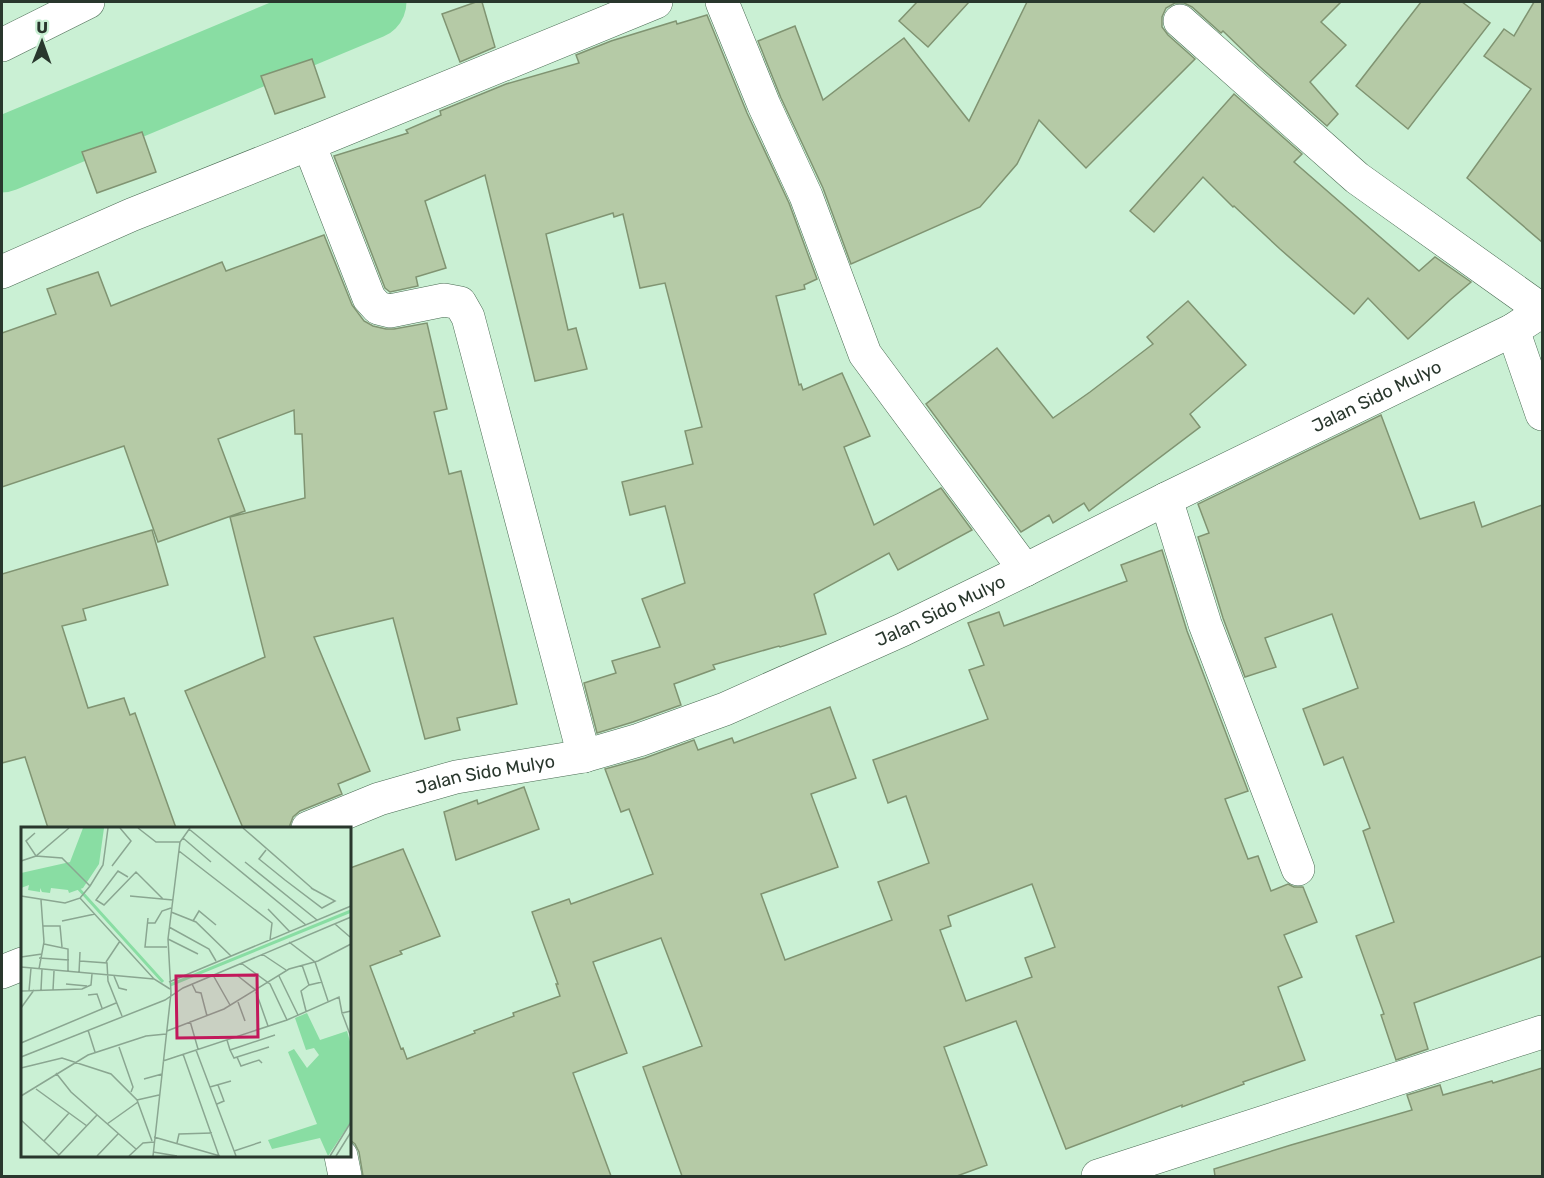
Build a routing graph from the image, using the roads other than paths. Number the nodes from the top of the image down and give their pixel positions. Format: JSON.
{"nodes":[{"id":1,"x":88,"y":2,"type":"edge"},
{"id":2,"x":656,"y":2,"type":"edge"},
{"id":3,"x":722,"y":2,"type":"edge"},
{"id":4,"x":1180,"y":21,"type":"dead end"},
{"id":5,"x":2,"y":45,"type":"edge"},
{"id":6,"x":309,"y":144,"type":"junction"},
{"id":7,"x":2,"y":272,"type":"edge"},
{"id":8,"x":1542,"y":310,"type":"edge"},
{"id":9,"x":1513,"y":330,"type":"junction"},
{"id":10,"x":1542,"y":414,"type":"edge"},
{"id":11,"x":1166,"y":499,"type":"junction"},
{"id":12,"x":1025,"y":570,"type":"junction"},
{"id":13,"x":584,"y":756,"type":"junction"},
{"id":14,"x":311,"y":827,"type":"edge"},
{"id":15,"x":1298,"y":869,"type":"dead end"},
{"id":16,"x":21,"y":964,"type":"edge"},
{"id":17,"x":2,"y":972,"type":"edge"},
{"id":18,"x":1542,"y":1032,"type":"edge"},
{"id":19,"x":342,"y":1157,"type":"edge"},
{"id":20,"x":345,"y":1176,"type":"edge"},
{"id":21,"x":1098,"y":1176,"type":"edge"}],
"edges":[{"from":1,"to":5,"type":"street"},
{"from":2,"to":6,"type":"street"},
{"from":3,"to":12,"type":"street"},
{"from":4,"to":8,"type":"street"},
{"from":6,"to":7,"type":"street"},
{"from":6,"to":13,"type":"street"},
{"from":8,"to":9,"type":"street","name":"Jalan Sido Mulyo"},
{"from":9,"to":10,"type":"street"},
{"from":9,"to":11,"type":"street","name":"Jalan Sido Mulyo"},
{"from":11,"to":12,"type":"street","name":"Jalan Sido Mulyo"},
{"from":11,"to":15,"type":"street"},
{"from":12,"to":13,"type":"street","name":"Jalan Sido Mulyo"},
{"from":13,"to":14,"type":"street","name":"Jalan Sido Mulyo"},
{"from":16,"to":17,"type":"street"},
{"from":18,"to":21,"type":"street"},
{"from":19,"to":20,"type":"street"}]}
